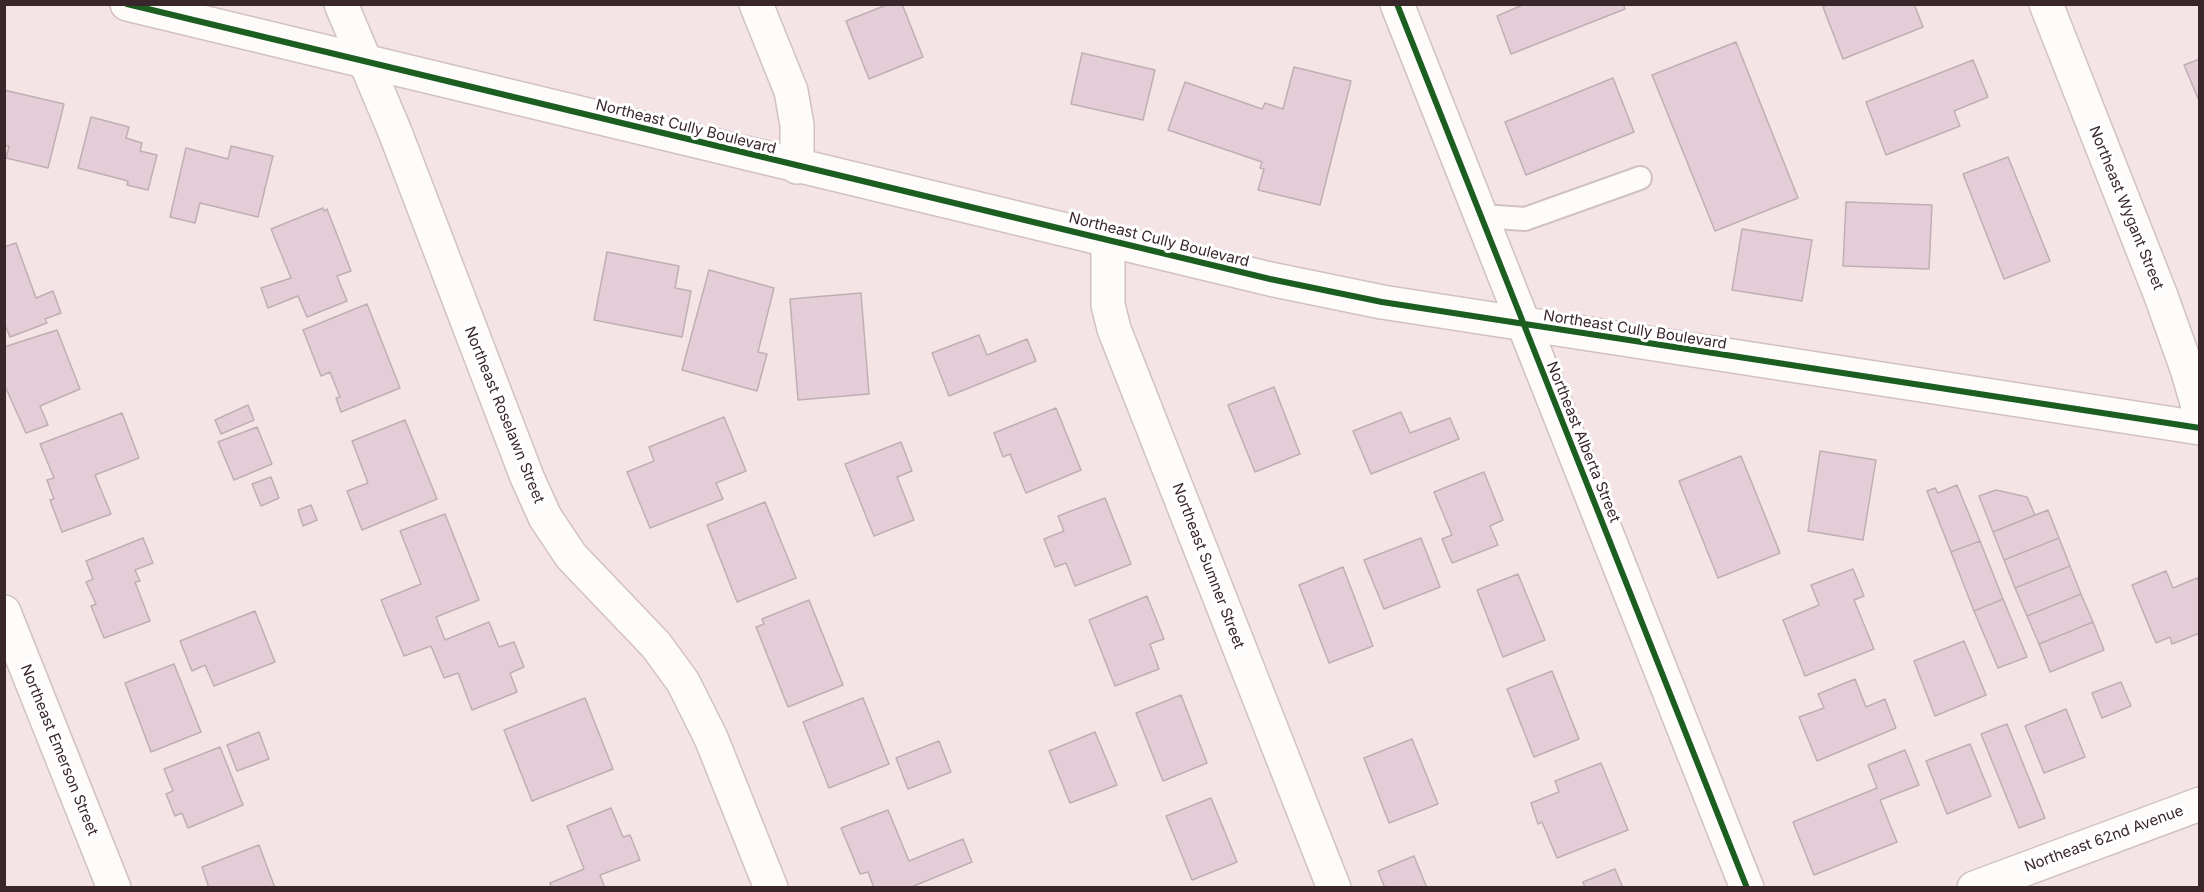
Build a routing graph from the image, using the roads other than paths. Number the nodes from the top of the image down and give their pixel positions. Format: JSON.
{"nodes":[{"id":1,"x":127,"y":4,"type":"edge"},
{"id":2,"x":341,"y":4,"type":"edge"},
{"id":3,"x":756,"y":4,"type":"edge"},
{"id":4,"x":1397,"y":4,"type":"edge"},
{"id":5,"x":2046,"y":4,"type":"edge"},
{"id":6,"x":366,"y":62,"type":"junction"},
{"id":7,"x":797,"y":166,"type":"junction"},
{"id":8,"x":1640,"y":178,"type":"dead end"},
{"id":9,"x":1481,"y":216,"type":"junction"},
{"id":10,"x":1108,"y":240,"type":"junction"},
{"id":11,"x":1523,"y":325,"type":"junction"},
{"id":12,"x":2199,"y":413,"type":"edge"},
{"id":13,"x":2199,"y":428,"type":"edge"},
{"id":14,"x":4,"y":612,"type":"edge"},
{"id":15,"x":2199,"y":804,"type":"edge"},
{"id":16,"x":114,"y":888,"type":"edge"},
{"id":17,"x":771,"y":888,"type":"edge"},
{"id":18,"x":1334,"y":888,"type":"edge"},
{"id":19,"x":1747,"y":888,"type":"edge"},
{"id":20,"x":1974,"y":888,"type":"edge"}],
"edges":[{"from":1,"to":6,"type":"street","name":"Northeast Cully Boulevard"},
{"from":2,"to":6,"type":"street","name":"Northeast Roselawn Street"},
{"from":3,"to":7,"type":"street"},
{"from":4,"to":9,"type":"street","name":"Northeast Alberta Street"},
{"from":5,"to":12,"type":"street","name":"Northeast Wygant Street"},
{"from":6,"to":7,"type":"street","name":"Northeast Cully Boulevard"},
{"from":6,"to":17,"type":"street","name":"Northeast Roselawn Street"},
{"from":7,"to":10,"type":"street","name":"Northeast Cully Boulevard"},
{"from":8,"to":9,"type":"lane"},
{"from":9,"to":11,"type":"street","name":"Northeast Alberta Street"},
{"from":10,"to":11,"type":"street","name":"Northeast Cully Boulevard"},
{"from":10,"to":18,"type":"street","name":"Northeast Sumner Street"},
{"from":11,"to":13,"type":"street","name":"Northeast Cully Boulevard"},
{"from":11,"to":19,"type":"street","name":"Northeast Alberta Street"},
{"from":14,"to":16,"type":"street","name":"Northeast Emerson Street"},
{"from":15,"to":20,"type":"street","name":"Northeast 62nd Avenue"}]}
